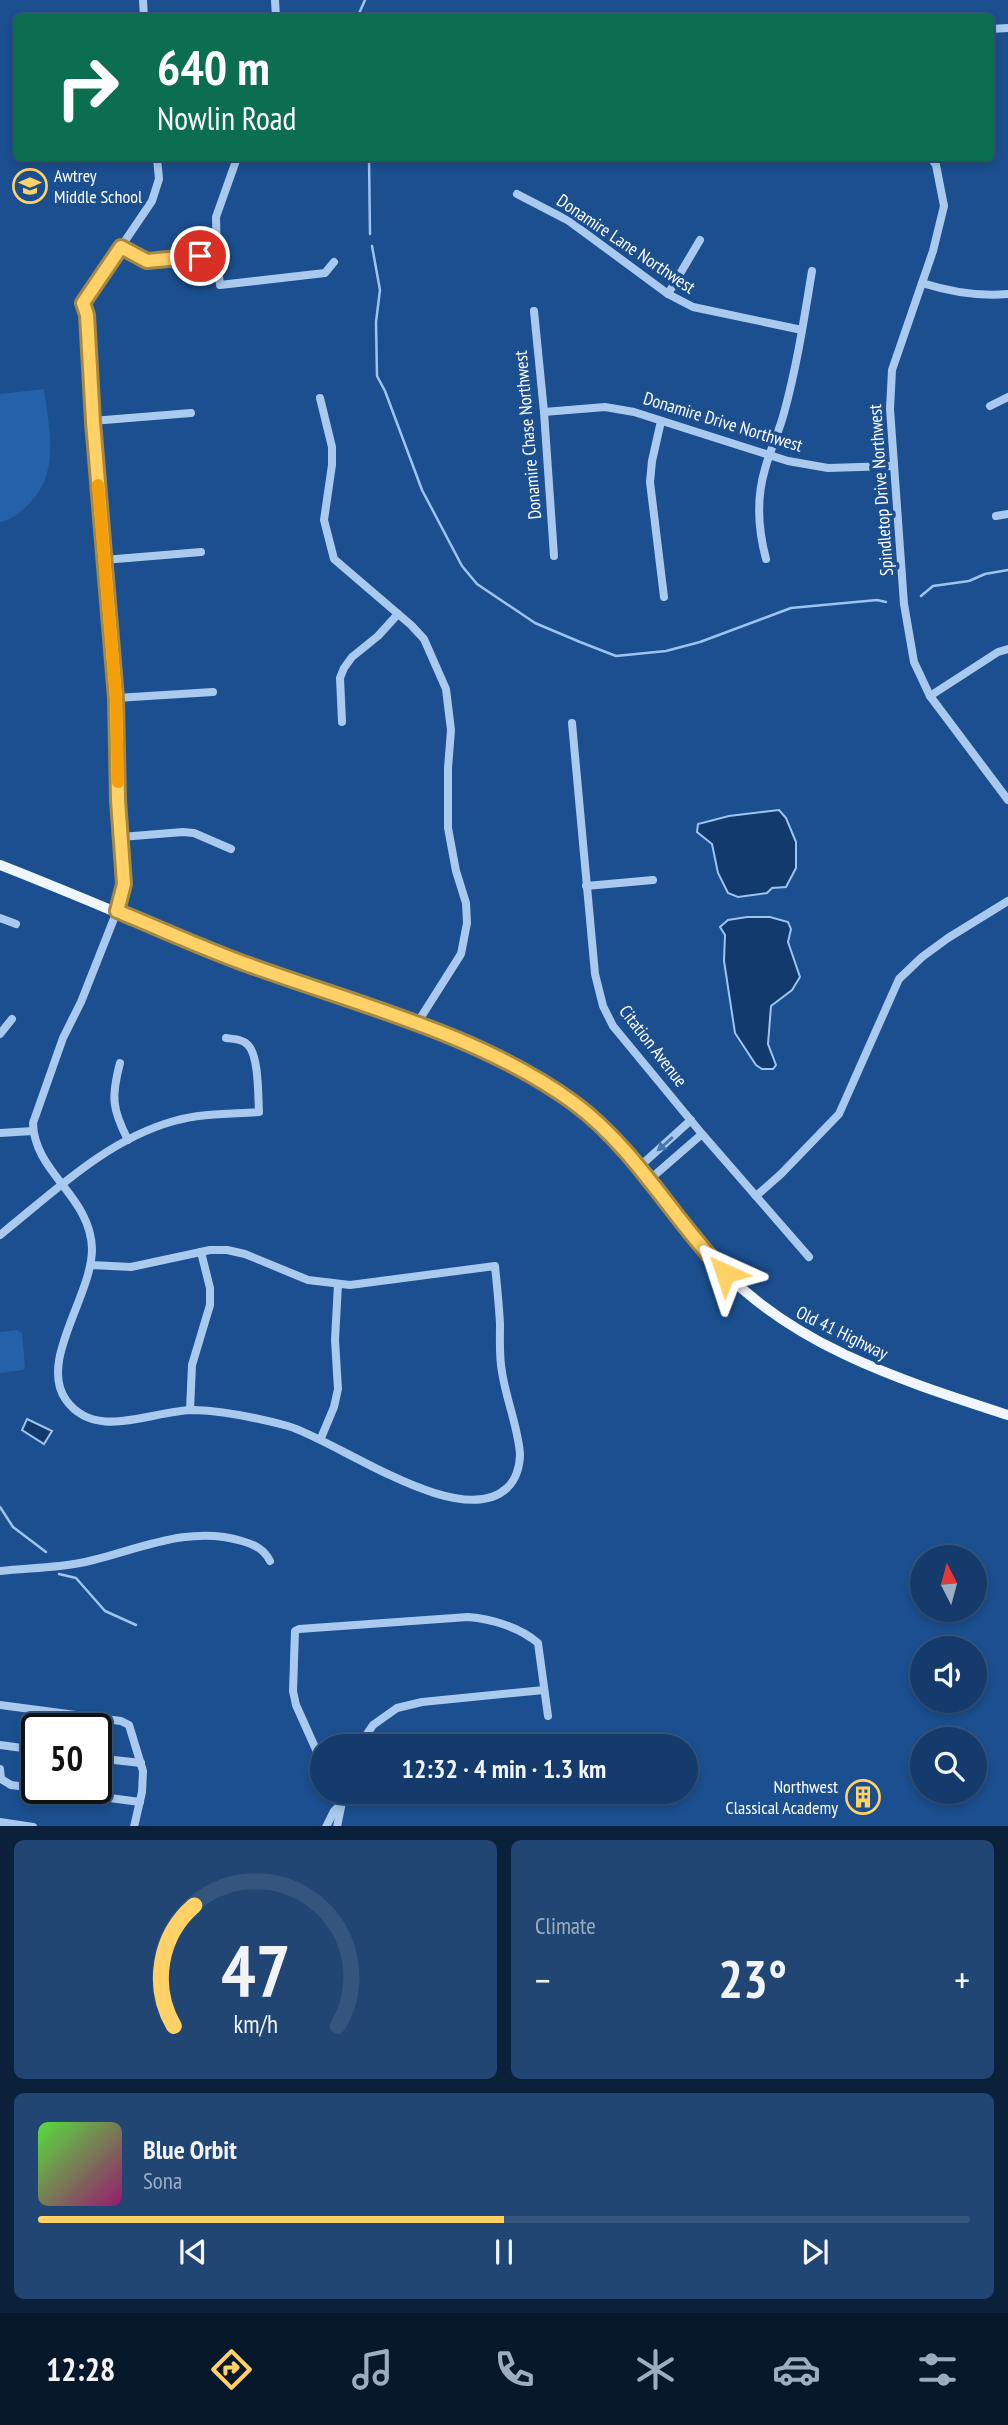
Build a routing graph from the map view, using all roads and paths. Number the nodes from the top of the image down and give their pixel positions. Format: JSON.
{"nodes":[{"id":1,"x":157,"y":161,"type":"edge"},
{"id":2,"x":236,"y":161,"type":"edge"},
{"id":3,"x":934,"y":161,"type":"edge"},
{"id":4,"x":517,"y":194,"type":"dead end"},
{"id":5,"x":700,"y":240,"type":"dead end"},
{"id":6,"x":121,"y":247,"type":"junction"},
{"id":7,"x":203,"y":256,"type":"dead end"},
{"id":8,"x":334,"y":262,"type":"dead end"},
{"id":9,"x":812,"y":271,"type":"dead end"},
{"id":10,"x":922,"y":283,"type":"junction"},
{"id":11,"x":668,"y":293,"type":"junction"},
{"id":12,"x":1008,"y":294,"type":"edge"},
{"id":13,"x":534,"y":311,"type":"dead end"},
{"id":14,"x":802,"y":330,"type":"junction"},
{"id":15,"x":1008,"y":397,"type":"edge"},
{"id":16,"x":320,"y":398,"type":"dead end"},
{"id":17,"x":990,"y":406,"type":"dead end"},
{"id":18,"x":544,"y":412,"type":"junction"},
{"id":19,"x":191,"y":413,"type":"dead end"},
{"id":20,"x":661,"y":421,"type":"junction"},
{"id":21,"x":93,"y":422,"type":"junction"},
{"id":22,"x":771,"y":454,"type":"junction"},
{"id":23,"x":893,"y":466,"type":"junction"},
{"id":24,"x":1008,"y":514,"type":"edge"},
{"id":25,"x":996,"y":516,"type":"dead end"},
{"id":26,"x":201,"y":552,"type":"dead end"},
{"id":27,"x":554,"y":556,"type":"dead end"},
{"id":28,"x":766,"y":559,"type":"dead end"},
{"id":29,"x":104,"y":560,"type":"junction"},
{"id":30,"x":664,"y":597,"type":"dead end"},
{"id":31,"x":398,"y":614,"type":"junction"},
{"id":32,"x":1008,"y":649,"type":"edge"},
{"id":33,"x":213,"y":692,"type":"dead end"},
{"id":34,"x":930,"y":696,"type":"junction"},
{"id":35,"x":116,"y":698,"type":"junction"},
{"id":36,"x":342,"y":722,"type":"dead end"},
{"id":37,"x":572,"y":723,"type":"dead end"},
{"id":38,"x":1008,"y":800,"type":"edge"},
{"id":39,"x":121,"y":837,"type":"junction"},
{"id":40,"x":231,"y":849,"type":"dead end"},
{"id":41,"x":0,"y":865,"type":"edge"},
{"id":42,"x":653,"y":880,"type":"dead end"},
{"id":43,"x":586,"y":886,"type":"junction"},
{"id":44,"x":1008,"y":901,"type":"edge"},
{"id":45,"x":117,"y":911,"type":"junction"},
{"id":46,"x":0,"y":918,"type":"edge"},
{"id":47,"x":16,"y":924,"type":"dead end"},
{"id":48,"x":12,"y":1019,"type":"dead end"},
{"id":49,"x":416,"y":1025,"type":"junction"},
{"id":50,"x":0,"y":1034,"type":"edge"},
{"id":51,"x":226,"y":1038,"type":"dead end"},
{"id":52,"x":120,"y":1063,"type":"dead end"},
{"id":53,"x":691,"y":1120,"type":"junction"},
{"id":54,"x":33,"y":1131,"type":"junction"},
{"id":55,"x":0,"y":1133,"type":"edge"},
{"id":56,"x":702,"y":1134,"type":"junction"},
{"id":57,"x":128,"y":1140,"type":"junction"},
{"id":58,"x":638,"y":1168,"type":"junction"},
{"id":59,"x":649,"y":1180,"type":"junction"},
{"id":60,"x":63,"y":1184,"type":"junction"},
{"id":61,"x":756,"y":1196,"type":"junction"},
{"id":62,"x":0,"y":1235,"type":"edge"},
{"id":63,"x":201,"y":1252,"type":"junction"},
{"id":64,"x":809,"y":1258,"type":"dead end"},
{"id":65,"x":91,"y":1265,"type":"junction"},
{"id":66,"x":338,"y":1284,"type":"junction"},
{"id":67,"x":190,"y":1410,"type":"junction"},
{"id":68,"x":1008,"y":1415,"type":"edge"},
{"id":69,"x":321,"y":1438,"type":"junction"},
{"id":70,"x":270,"y":1562,"type":"dead end"},
{"id":71,"x":0,"y":1571,"type":"edge"},
{"id":72,"x":544,"y":1690,"type":"junction"},
{"id":73,"x":0,"y":1705,"type":"edge"},
{"id":74,"x":548,"y":1716,"type":"dead end"},
{"id":75,"x":367,"y":1734,"type":"edge"},
{"id":76,"x":310,"y":1737,"type":"edge"},
{"id":77,"x":0,"y":1745,"type":"edge"},
{"id":78,"x":21,"y":1748,"type":"edge"},
{"id":79,"x":112,"y":1760,"type":"edge"},
{"id":80,"x":141,"y":1763,"type":"junction"},
{"id":81,"x":0,"y":1769,"type":"edge"},
{"id":82,"x":140,"y":1802,"type":"junction"},
{"id":83,"x":340,"y":1805,"type":"joint"},
{"id":84,"x":0,"y":1822,"type":"edge"},
{"id":85,"x":33,"y":1826,"type":"edge"},
{"id":86,"x":134,"y":1826,"type":"edge"},
{"id":87,"x":326,"y":1826,"type":"edge"},
{"id":88,"x":337,"y":1826,"type":"edge"}],
"edges":[{"from":1,"to":6,"type":"street"},
{"from":2,"to":8,"type":"street"},
{"from":3,"to":10,"type":"street","name":"Spindletop Drive Northwest"},
{"from":4,"to":11,"type":"street","name":"Donamire Lane Northwest"},
{"from":5,"to":11,"type":"street"},
{"from":6,"to":7,"type":"street"},
{"from":6,"to":21,"type":"street"},
{"from":9,"to":14,"type":"street"},
{"from":10,"to":12,"type":"street"},
{"from":10,"to":23,"type":"street","name":"Spindletop Drive Northwest"},
{"from":11,"to":14,"type":"street","name":"Donamire Lane Northwest"},
{"from":13,"to":18,"type":"street","name":"Donamire Chase Northwest"},
{"from":14,"to":22,"type":"street"},
{"from":15,"to":17,"type":"street"},
{"from":16,"to":31,"type":"street"},
{"from":18,"to":20,"type":"street","name":"Donamire Drive Northwest"},
{"from":18,"to":27,"type":"street","name":"Donamire Chase Northwest"},
{"from":19,"to":21,"type":"street"},
{"from":20,"to":22,"type":"street","name":"Donamire Drive Northwest"},
{"from":20,"to":30,"type":"street"},
{"from":21,"to":29,"type":"street"},
{"from":22,"to":23,"type":"street","name":"Donamire Drive Northwest"},
{"from":22,"to":28,"type":"street"},
{"from":23,"to":34,"type":"street","name":"Spindletop Drive Northwest"},
{"from":24,"to":25,"type":"street"},
{"from":26,"to":29,"type":"street"},
{"from":29,"to":35,"type":"street"},
{"from":31,"to":36,"type":"street"},
{"from":31,"to":49,"type":"street"},
{"from":32,"to":34,"type":"street"},
{"from":33,"to":35,"type":"street"},
{"from":34,"to":38,"type":"street","name":"Spindletop Drive Northwest"},
{"from":35,"to":39,"type":"street"},
{"from":37,"to":43,"type":"street","name":"Citation Avenue"},
{"from":39,"to":40,"type":"street"},
{"from":39,"to":45,"type":"street"},
{"from":41,"to":45,"type":"main road","name":"Old 41 Highway"},
{"from":42,"to":43,"type":"street"},
{"from":43,"to":53,"type":"street","name":"Citation Avenue"},
{"from":44,"to":61,"type":"street"},
{"from":45,"to":49,"type":"main road","name":"Old 41 Highway"},
{"from":45,"to":54,"type":"street"},
{"from":46,"to":47,"type":"street"},
{"from":48,"to":50,"type":"street"},
{"from":49,"to":58,"type":"main road","name":"Old 41 Highway"},
{"from":51,"to":57,"type":"street"},
{"from":52,"to":57,"type":"street"},
{"from":53,"to":56,"type":"street","name":"Citation Avenue"},
{"from":53,"to":58,"type":"street","one_way":true},
{"from":54,"to":55,"type":"street"},
{"from":54,"to":60,"type":"street"},
{"from":56,"to":59,"type":"street"},
{"from":56,"to":61,"type":"street","name":"Citation Avenue"},
{"from":57,"to":60,"type":"street"},
{"from":58,"to":59,"type":"main road","name":"Old 41 Highway"},
{"from":59,"to":68,"type":"main road","name":"Old 41 Highway"},
{"from":60,"to":62,"type":"street"},
{"from":60,"to":65,"type":"street"},
{"from":61,"to":64,"type":"street","name":"Citation Avenue"},
{"from":63,"to":65,"type":"street"},
{"from":63,"to":66,"type":"street"},
{"from":63,"to":67,"type":"street"},
{"from":65,"to":67,"type":"street"},
{"from":66,"to":69,"type":"street"},
{"from":66,"to":69,"type":"street"},
{"from":67,"to":69,"type":"street"},
{"from":70,"to":71,"type":"street"},
{"from":72,"to":74,"type":"street"},
{"from":72,"to":75,"type":"street"},
{"from":72,"to":76,"type":"street"},
{"from":73,"to":80,"type":"street"},
{"from":77,"to":78,"type":"street"},
{"from":79,"to":80,"type":"street"},
{"from":80,"to":82,"type":"street"},
{"from":81,"to":82,"type":"street"},
{"from":82,"to":86,"type":"street"},
{"from":83,"to":87,"type":"street"},
{"from":83,"to":88,"type":"street"},
{"from":84,"to":85,"type":"street"}]}
